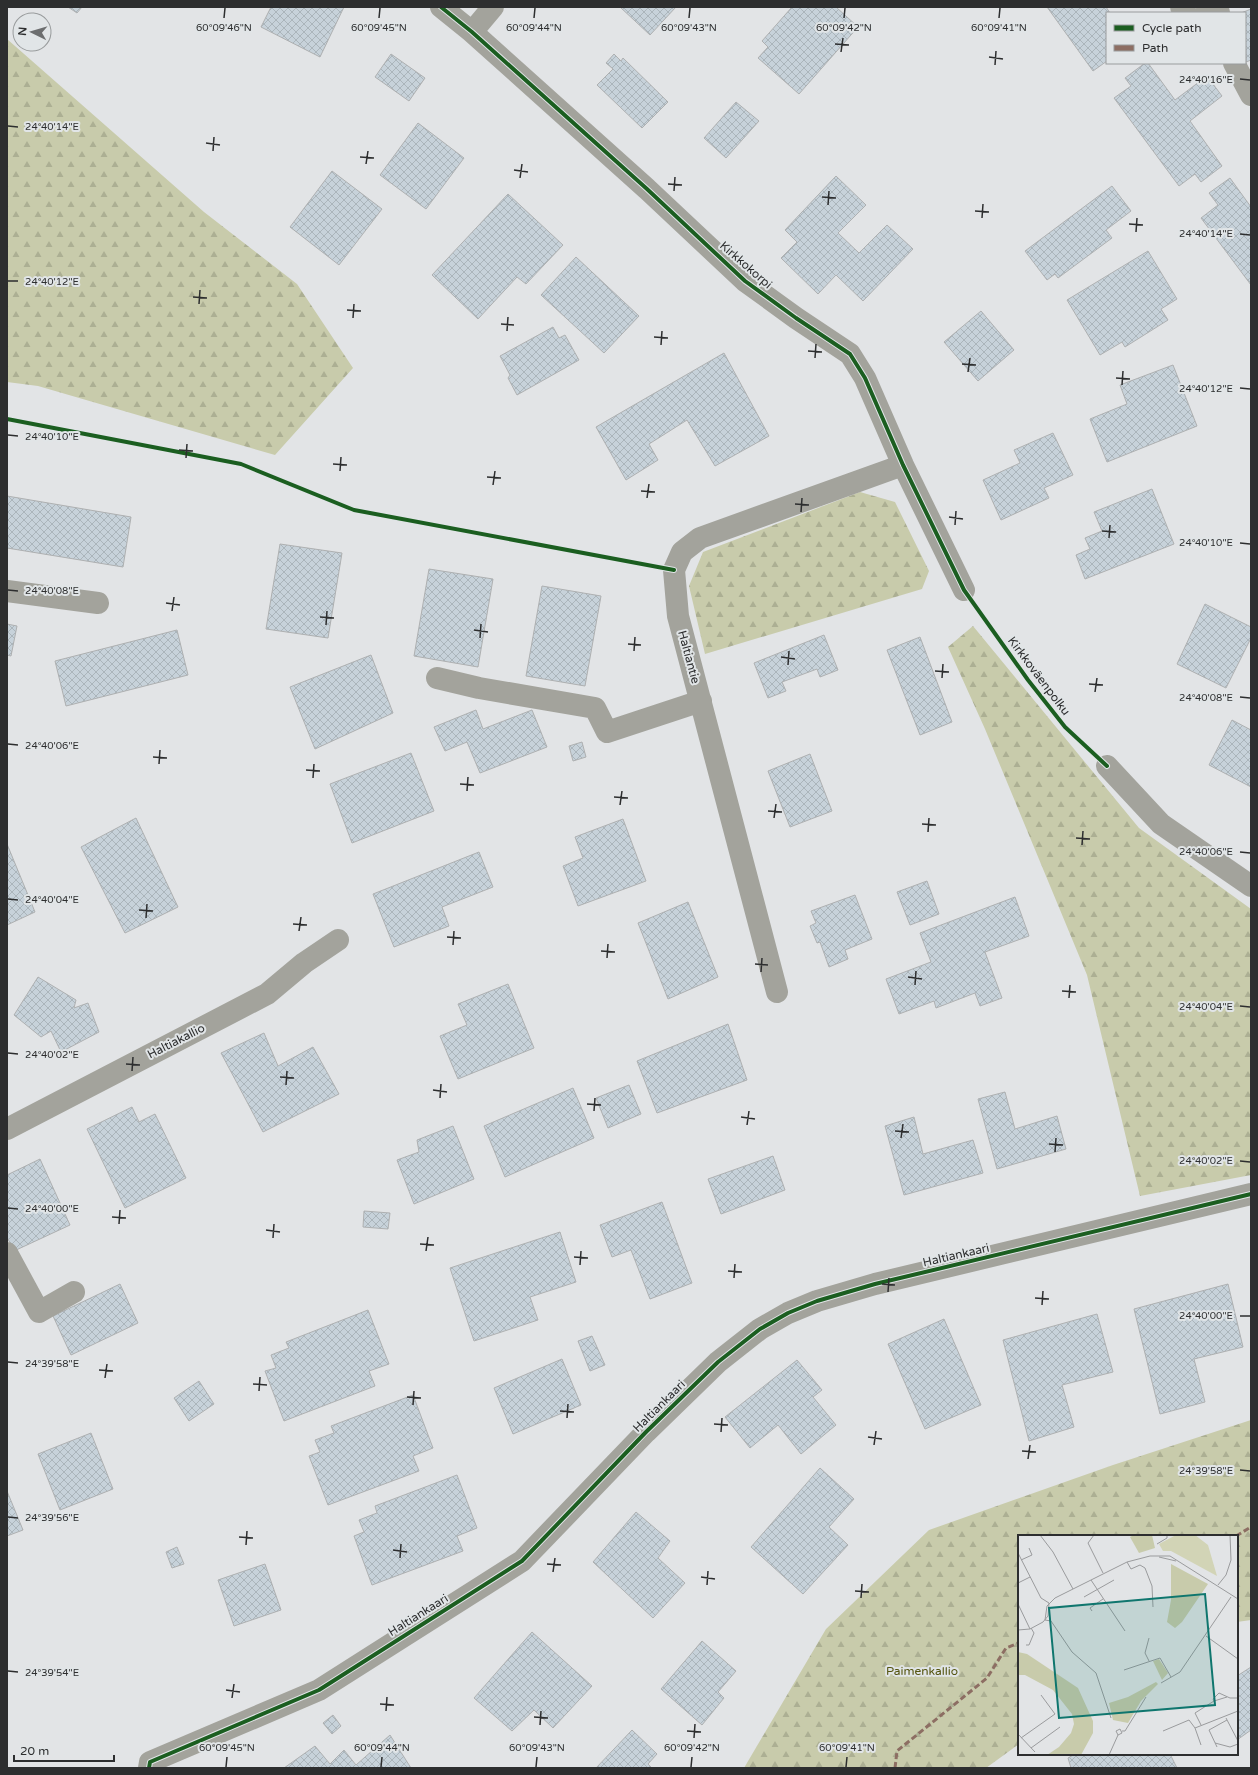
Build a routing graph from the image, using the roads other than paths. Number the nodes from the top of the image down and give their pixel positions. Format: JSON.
{"nodes":[{"id":1,"x":441,"y":7,"type":"edge"},
{"id":2,"x":493,"y":7,"type":"edge"},
{"id":3,"x":472,"y":32,"type":"junction"},
{"id":4,"x":1235,"y":64,"type":"edge"},
{"id":5,"x":1251,"y":95,"type":"edge"},
{"id":6,"x":903,"y":465,"type":"junction"},
{"id":7,"x":964,"y":590,"type":"dead end"},
{"id":8,"x":7,"y":591,"type":"edge"},
{"id":9,"x":98,"y":603,"type":"dead end"},
{"id":10,"x":437,"y":678,"type":"dead end"},
{"id":11,"x":701,"y":701,"type":"junction"},
{"id":12,"x":1107,"y":766,"type":"dead end"},
{"id":13,"x":1251,"y":886,"type":"edge"},
{"id":14,"x":338,"y":940,"type":"dead end"},
{"id":15,"x":777,"y":992,"type":"dead end"},
{"id":16,"x":7,"y":1129,"type":"edge"},
{"id":17,"x":1251,"y":1194,"type":"edge"},
{"id":18,"x":7,"y":1253,"type":"edge"},
{"id":19,"x":74,"y":1292,"type":"dead end"},
{"id":20,"x":149,"y":1768,"type":"edge"}],
"edges":[{"from":1,"to":3,"type":"street","name":"Kirkkokorpi"},
{"from":2,"to":3,"type":"street"},
{"from":3,"to":6,"type":"street","name":"Kirkkokorpi"},
{"from":4,"to":5,"type":"street"},
{"from":6,"to":7,"type":"street","name":"Kirkkokorpi"},
{"from":6,"to":11,"type":"street","name":"Haltiantie"},
{"from":8,"to":9,"type":"street"},
{"from":10,"to":11,"type":"street"},
{"from":11,"to":15,"type":"street","name":"Haltiantie"},
{"from":12,"to":13,"type":"street"},
{"from":14,"to":16,"type":"street","name":"Haltiakallio"},
{"from":17,"to":20,"type":"street","name":"Haltiankaari"},
{"from":18,"to":19,"type":"street"}]}
